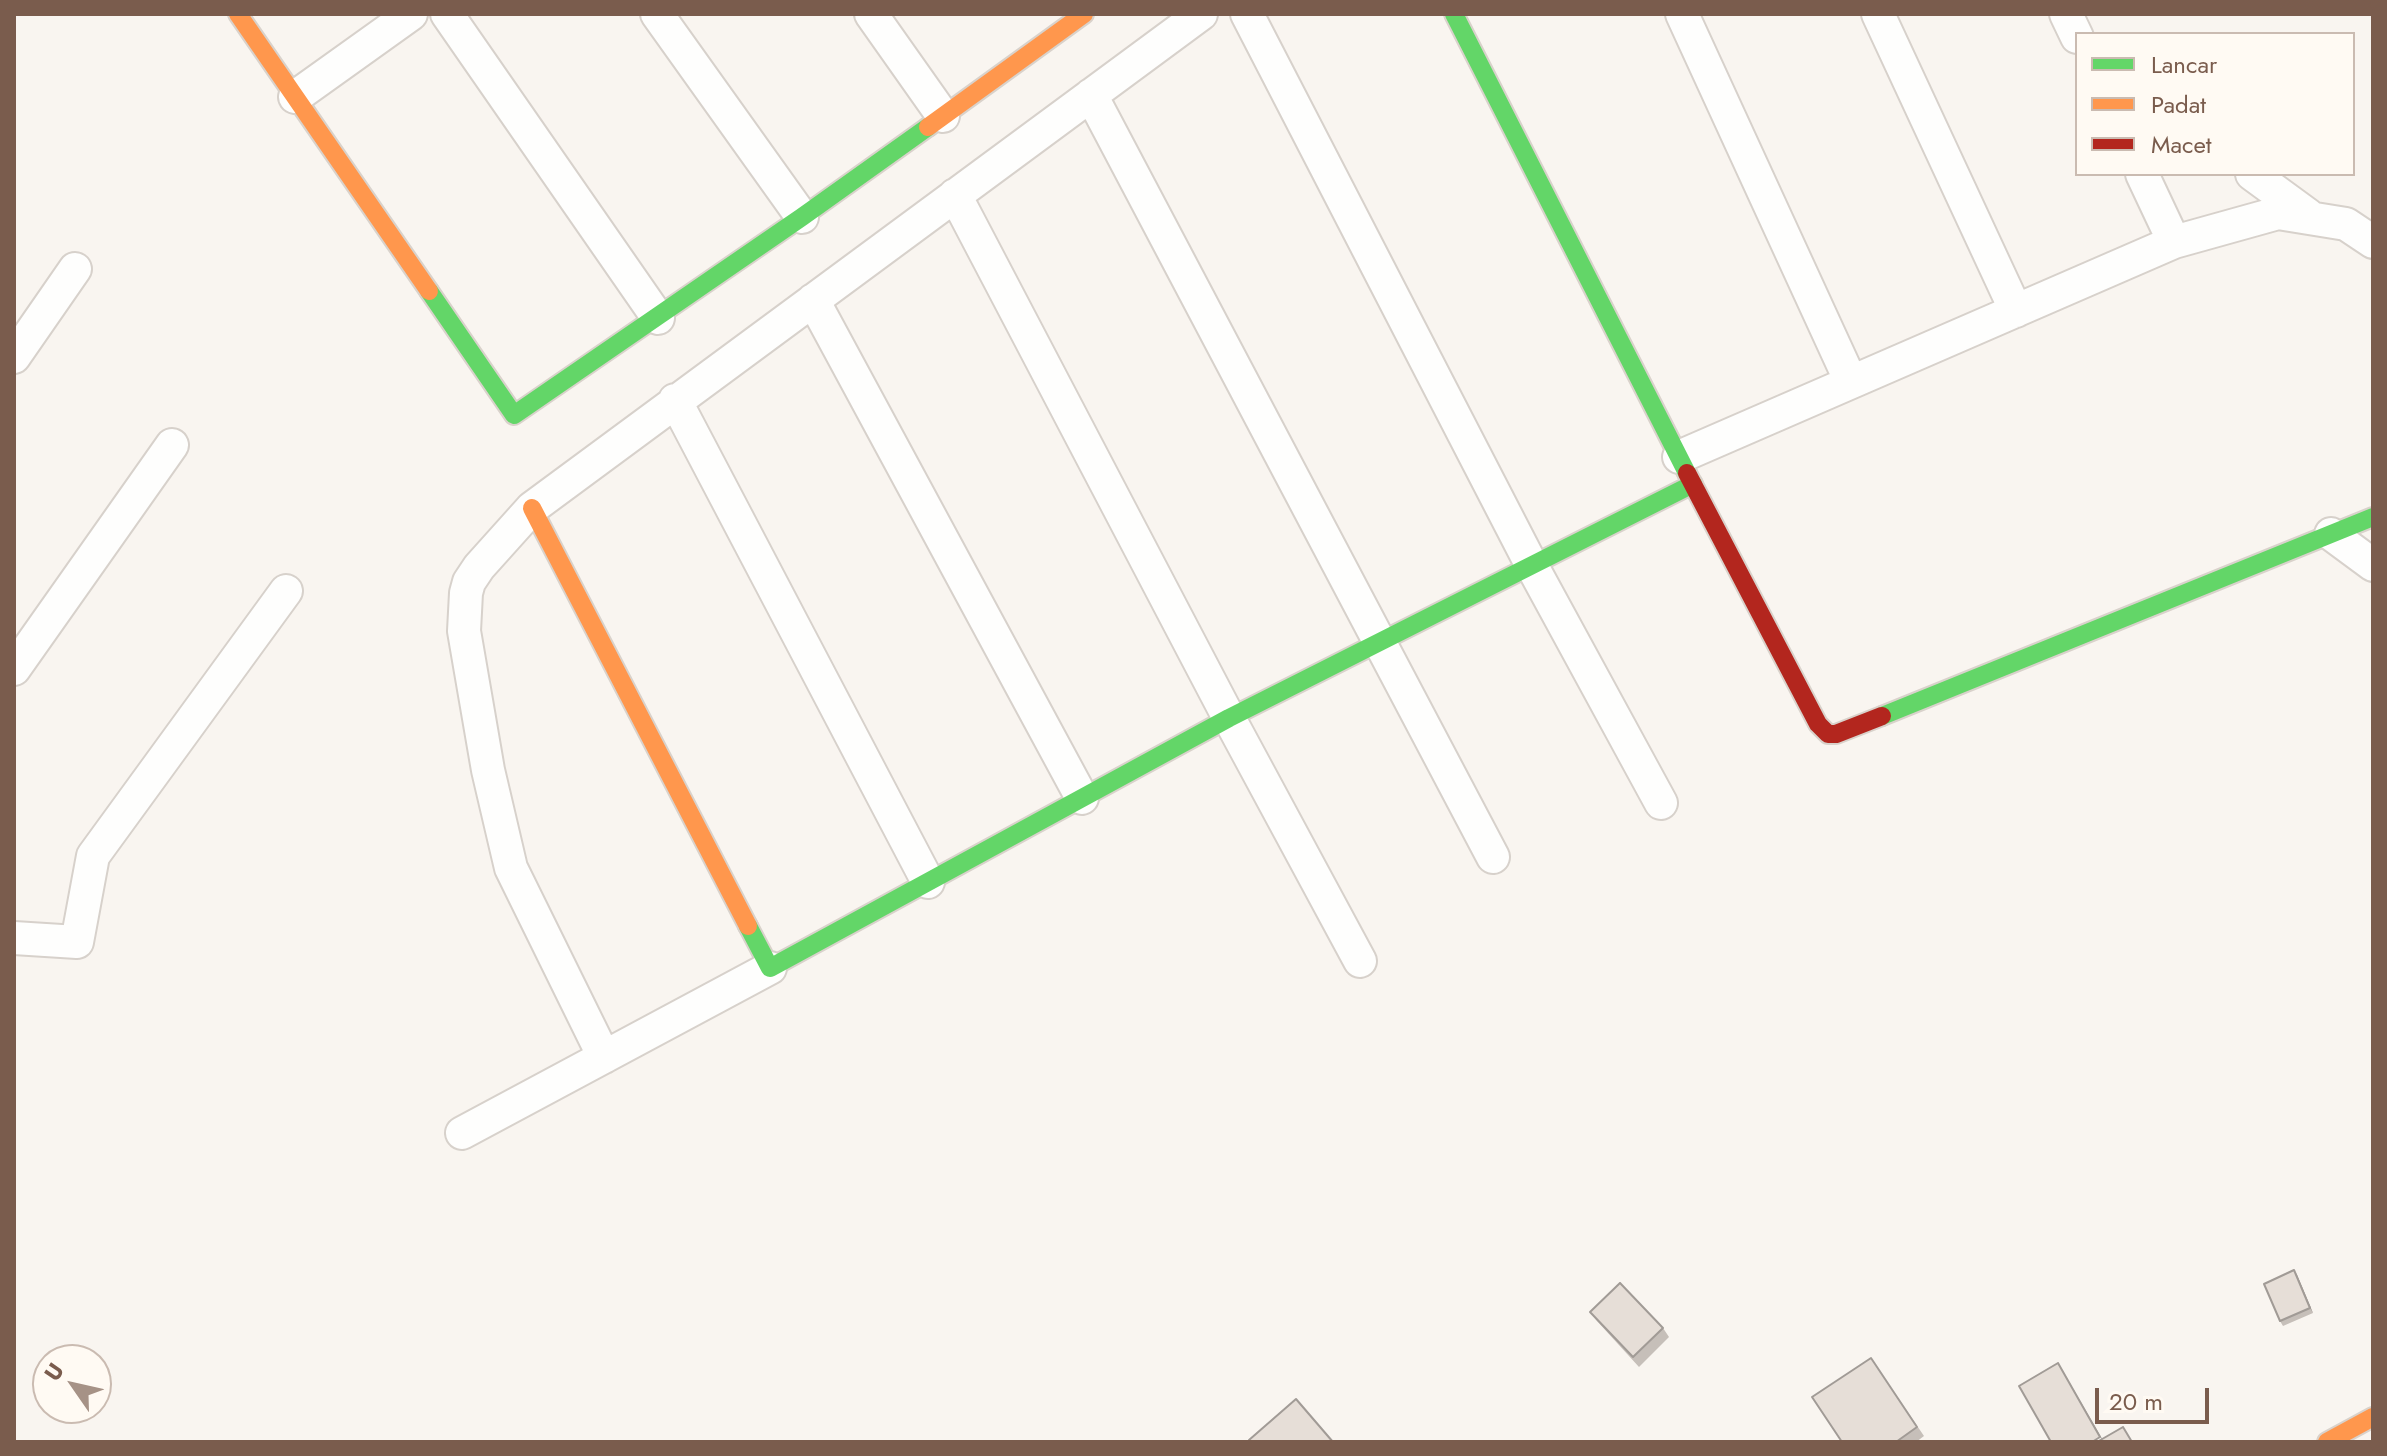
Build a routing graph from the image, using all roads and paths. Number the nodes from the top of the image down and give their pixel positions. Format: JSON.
{"nodes":[{"id":1,"x":238,"y":14,"type":"edge"},
{"id":2,"x":411,"y":14,"type":"edge"},
{"id":3,"x":447,"y":14,"type":"edge"},
{"id":4,"x":657,"y":14,"type":"edge"},
{"id":5,"x":871,"y":14,"type":"edge"},
{"id":6,"x":1084,"y":14,"type":"edge"},
{"id":7,"x":1201,"y":14,"type":"edge"},
{"id":8,"x":1247,"y":14,"type":"edge"},
{"id":9,"x":1454,"y":14,"type":"edge"},
{"id":10,"x":1682,"y":14,"type":"edge"},
{"id":11,"x":1878,"y":14,"type":"edge"},
{"id":12,"x":2066,"y":14,"type":"edge"},
{"id":13,"x":2075,"y":33,"type":"edge"},
{"id":14,"x":1091,"y":95,"type":"junction"},
{"id":15,"x":295,"y":97,"type":"junction"},
{"id":16,"x":943,"y":116,"type":"junction"},
{"id":17,"x":2143,"y":176,"type":"edge"},
{"id":18,"x":2255,"y":176,"type":"edge"},
{"id":19,"x":955,"y":195,"type":"junction"},
{"id":20,"x":802,"y":217,"type":"junction"},
{"id":21,"x":2314,"y":219,"type":"junction"},
{"id":22,"x":2174,"y":242,"type":"junction"},
{"id":23,"x":2373,"y":242,"type":"edge"},
{"id":24,"x":75,"y":269,"type":"dead end"},
{"id":25,"x":813,"y":300,"type":"junction"},
{"id":26,"x":2016,"y":311,"type":"junction"},
{"id":27,"x":658,"y":318,"type":"junction"},
{"id":28,"x":14,"y":357,"type":"edge"},
{"id":29,"x":1851,"y":382,"type":"junction"},
{"id":30,"x":675,"y":400,"type":"junction"},
{"id":31,"x":172,"y":445,"type":"dead end"},
{"id":32,"x":1686,"y":470,"type":"junction"},
{"id":33,"x":532,"y":508,"type":"junction"},
{"id":34,"x":2373,"y":517,"type":"edge"},
{"id":35,"x":2331,"y":534,"type":"junction"},
{"id":36,"x":2373,"y":565,"type":"edge"},
{"id":37,"x":1532,"y":566,"type":"junction"},
{"id":38,"x":286,"y":591,"type":"dead end"},
{"id":39,"x":1379,"y":643,"type":"junction"},
{"id":40,"x":14,"y":669,"type":"edge"},
{"id":41,"x":1229,"y":718,"type":"junction"},
{"id":42,"x":1082,"y":798,"type":"junction"},
{"id":43,"x":1661,"y":803,"type":"dead end"},
{"id":44,"x":1493,"y":857,"type":"dead end"},
{"id":45,"x":928,"y":882,"type":"junction"},
{"id":46,"x":14,"y":938,"type":"edge"},
{"id":47,"x":1360,"y":961,"type":"dead end"},
{"id":48,"x":770,"y":968,"type":"junction"},
{"id":49,"x":604,"y":1057,"type":"junction"},
{"id":50,"x":462,"y":1133,"type":"dead end"},
{"id":51,"x":2373,"y":1417,"type":"edge"},
{"id":52,"x":2327,"y":1442,"type":"edge"}],
"edges":[{"from":1,"to":15,"type":"street"},
{"from":2,"to":15,"type":"street"},
{"from":3,"to":27,"type":"street"},
{"from":4,"to":20,"type":"street"},
{"from":5,"to":16,"type":"street"},
{"from":6,"to":16,"type":"street"},
{"from":7,"to":14,"type":"street"},
{"from":8,"to":37,"type":"street"},
{"from":9,"to":32,"type":"street"},
{"from":10,"to":29,"type":"street"},
{"from":11,"to":26,"type":"street"},
{"from":12,"to":13,"type":"street"},
{"from":14,"to":19,"type":"street"},
{"from":14,"to":39,"type":"street"},
{"from":15,"to":27,"type":"street"},
{"from":16,"to":20,"type":"street"},
{"from":17,"to":22,"type":"street"},
{"from":18,"to":21,"type":"street"},
{"from":19,"to":25,"type":"street"},
{"from":19,"to":41,"type":"street"},
{"from":20,"to":27,"type":"street"},
{"from":21,"to":22,"type":"street"},
{"from":21,"to":23,"type":"street"},
{"from":22,"to":26,"type":"street"},
{"from":24,"to":28,"type":"street"},
{"from":25,"to":30,"type":"street"},
{"from":25,"to":42,"type":"street"},
{"from":26,"to":29,"type":"street"},
{"from":29,"to":32,"type":"street"},
{"from":30,"to":33,"type":"street"},
{"from":30,"to":45,"type":"street"},
{"from":31,"to":40,"type":"street"},
{"from":32,"to":35,"type":"street"},
{"from":32,"to":37,"type":"street"},
{"from":33,"to":48,"type":"street"},
{"from":33,"to":49,"type":"street"},
{"from":34,"to":35,"type":"street"},
{"from":35,"to":36,"type":"street"},
{"from":37,"to":39,"type":"street"},
{"from":37,"to":43,"type":"street"},
{"from":38,"to":46,"type":"street"},
{"from":39,"to":41,"type":"street"},
{"from":39,"to":44,"type":"street"},
{"from":41,"to":42,"type":"street"},
{"from":41,"to":47,"type":"street"},
{"from":42,"to":45,"type":"street"},
{"from":45,"to":48,"type":"street"},
{"from":48,"to":49,"type":"street"},
{"from":49,"to":50,"type":"street"},
{"from":51,"to":52,"type":"street"}]}
